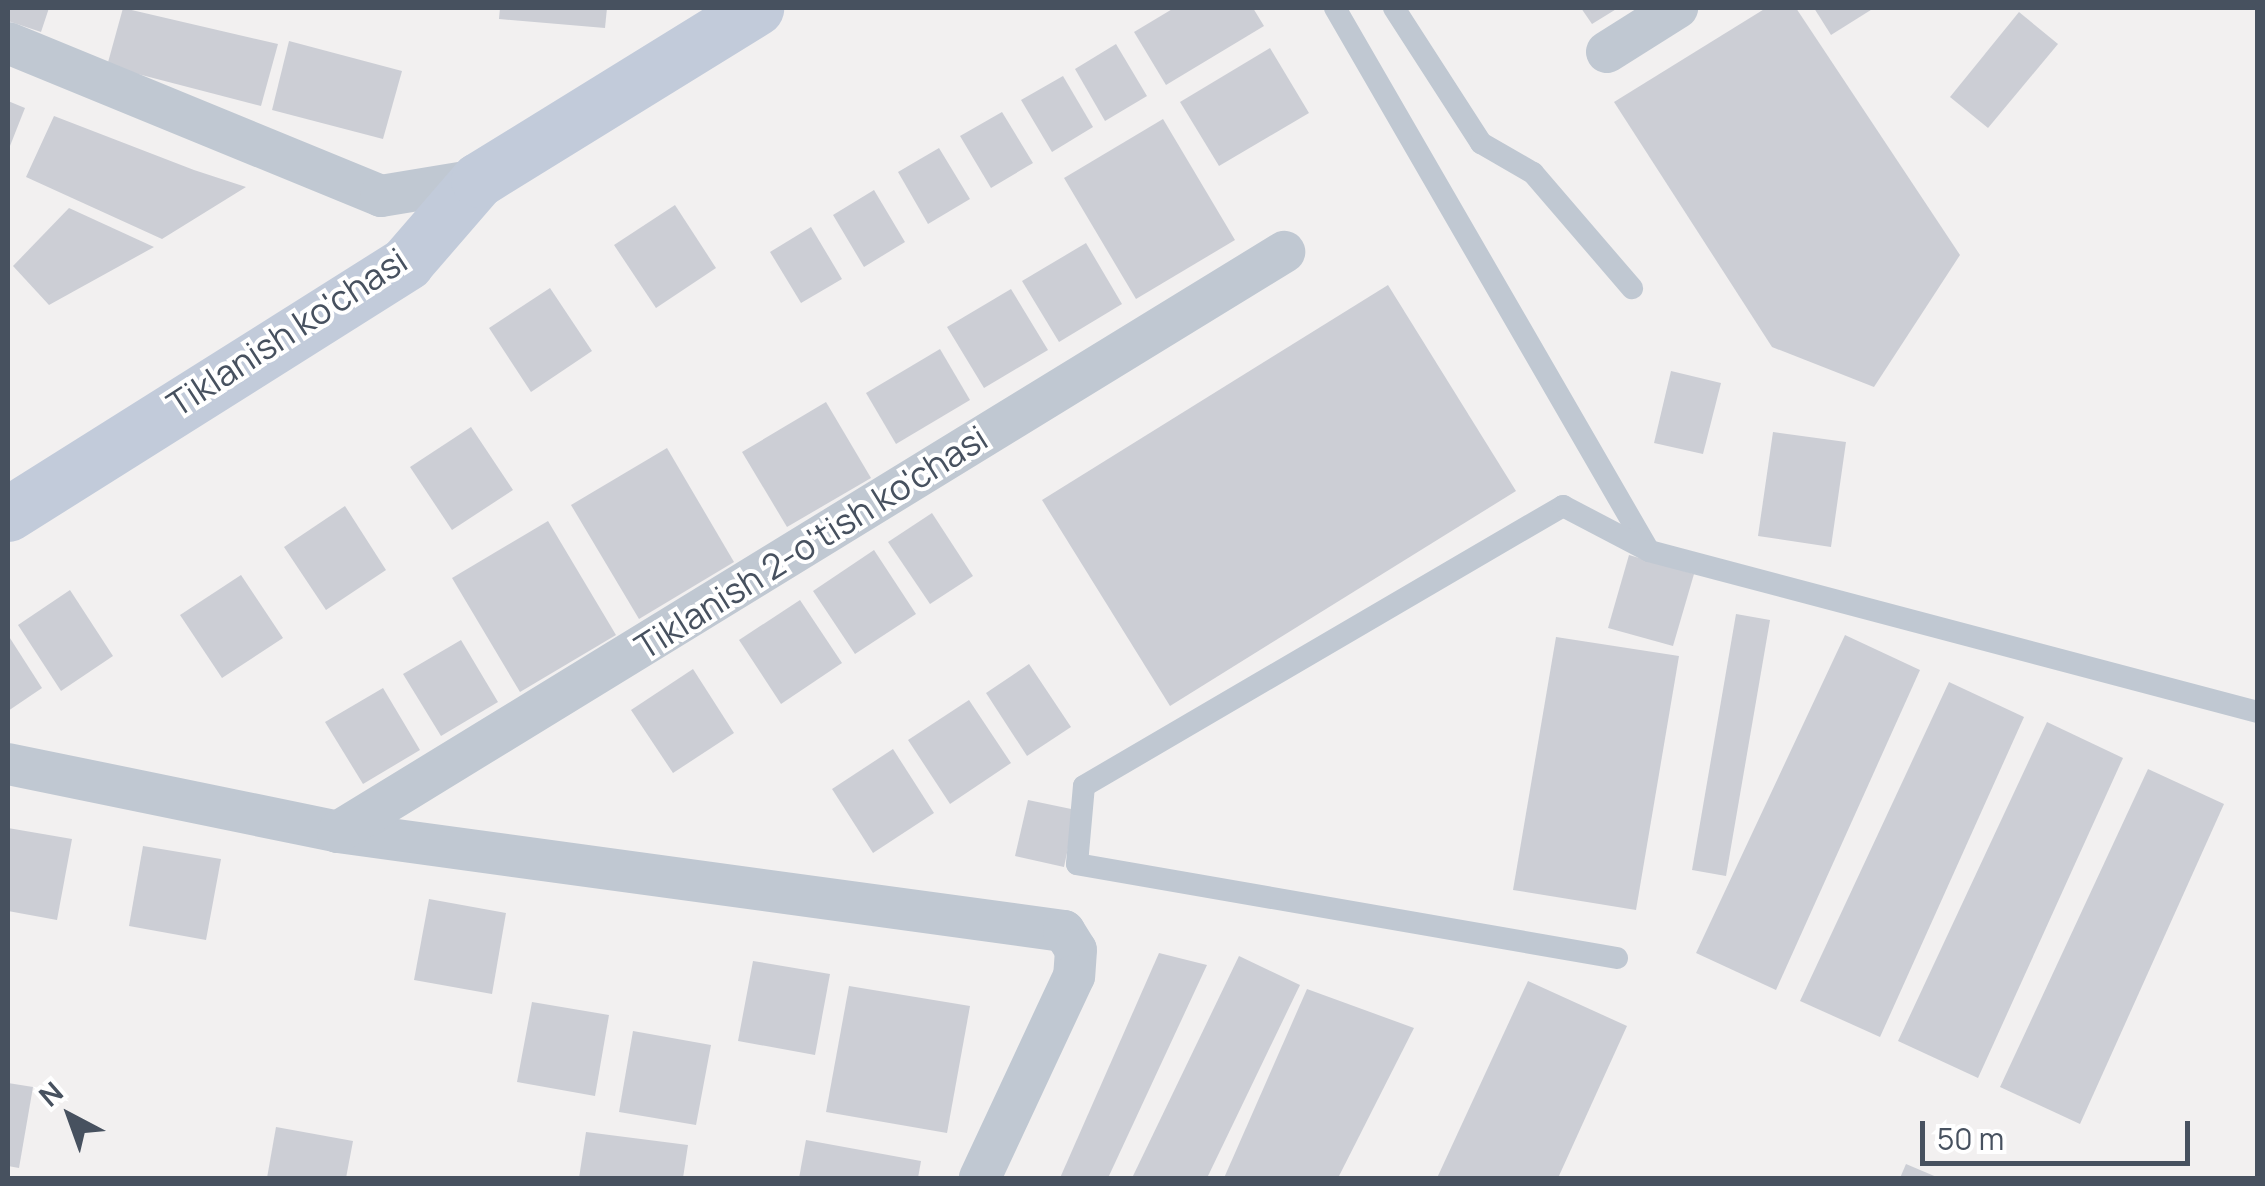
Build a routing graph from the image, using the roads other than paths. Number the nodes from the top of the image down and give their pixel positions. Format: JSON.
{"nodes":[{"id":1,"x":756,"y":8,"type":"edge"},
{"id":2,"x":1334,"y":8,"type":"edge"},
{"id":3,"x":1394,"y":8,"type":"edge"},
{"id":4,"x":1677,"y":8,"type":"edge"},
{"id":5,"x":708,"y":22,"type":"edge"},
{"id":6,"x":8,"y":42,"type":"edge"},
{"id":7,"x":1607,"y":52,"type":"dead end"},
{"id":8,"x":478,"y":180,"type":"junction"},
{"id":9,"x":1284,"y":252,"type":"dead end"},
{"id":10,"x":1632,"y":288,"type":"dead end"},
{"id":11,"x":8,"y":514,"type":"edge"},
{"id":12,"x":1649,"y":551,"type":"junction"},
{"id":13,"x":2258,"y":712,"type":"edge"},
{"id":14,"x":8,"y":764,"type":"edge"},
{"id":15,"x":338,"y":832,"type":"junction"},
{"id":16,"x":1617,"y":958,"type":"dead end"},
{"id":17,"x":980,"y":1178,"type":"edge"}],
"edges":[{"from":1,"to":5,"type":"street","name":"Tiklanish ko'chasi"},
{"from":2,"to":12,"type":"lane"},
{"from":3,"to":10,"type":"lane"},
{"from":4,"to":7,"type":"street"},
{"from":5,"to":8,"type":"street","name":"Tiklanish ko'chasi"},
{"from":6,"to":8,"type":"street"},
{"from":8,"to":11,"type":"street","name":"Tiklanish ko'chasi"},
{"from":9,"to":15,"type":"street","name":"Tiklanish 2-o'tish ko'chasi"},
{"from":12,"to":13,"type":"lane"},
{"from":12,"to":16,"type":"lane"},
{"from":14,"to":15,"type":"street"},
{"from":15,"to":17,"type":"street"}]}
